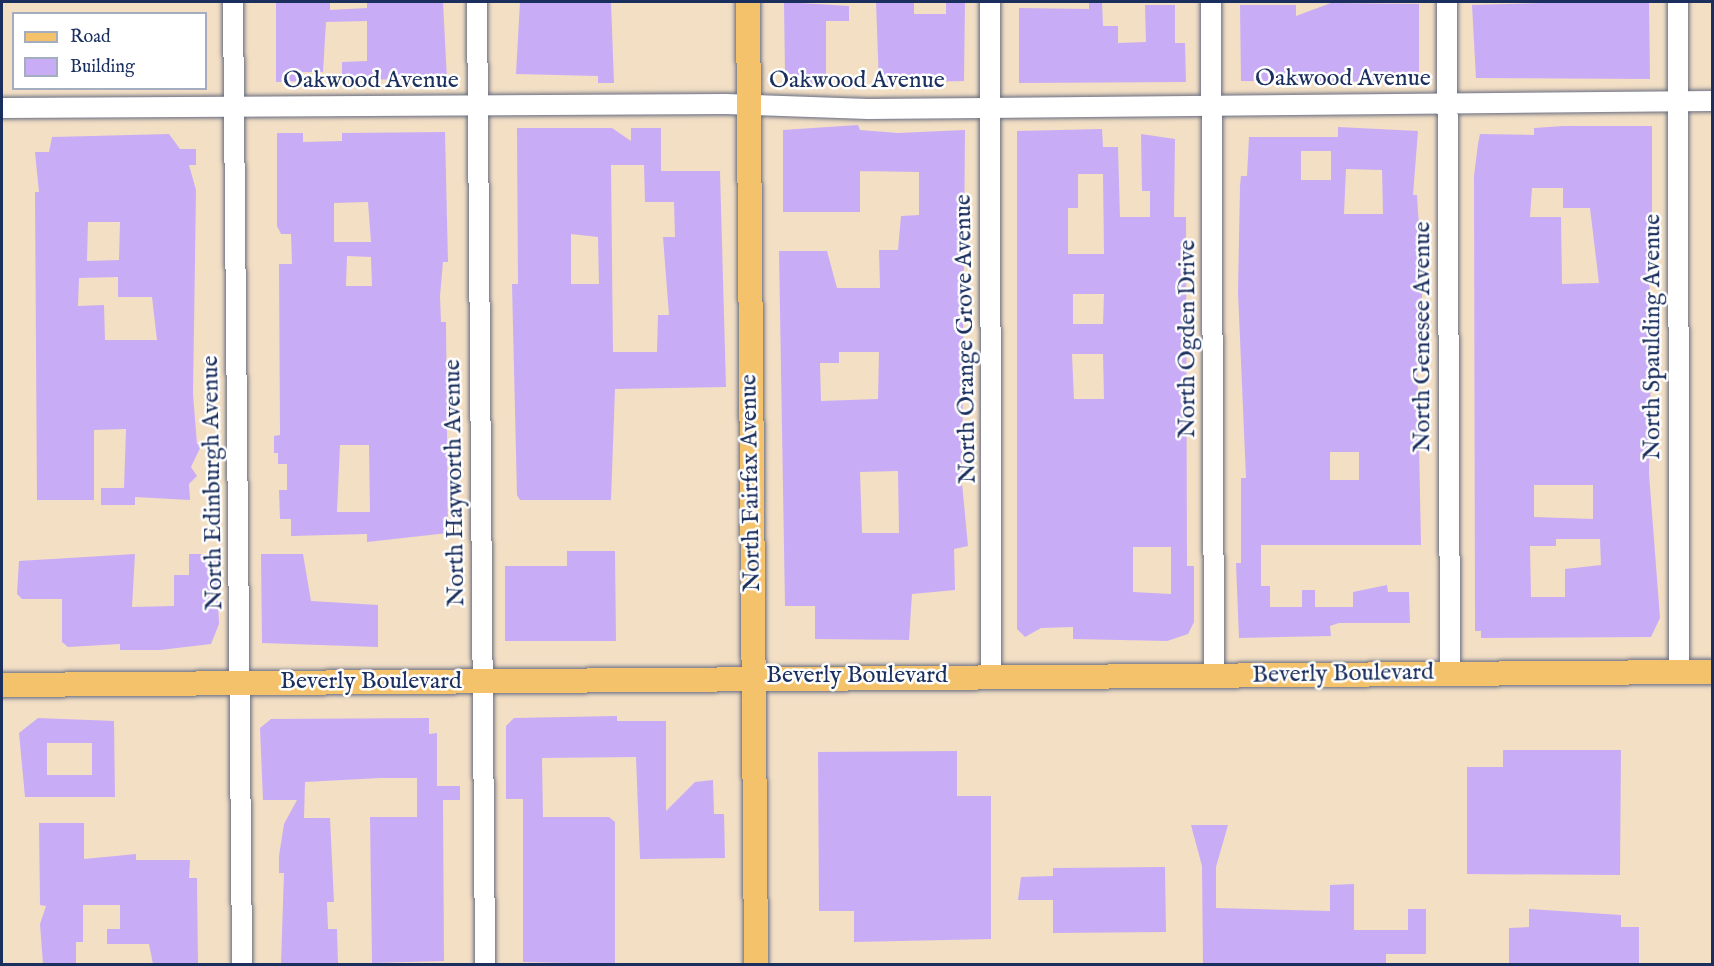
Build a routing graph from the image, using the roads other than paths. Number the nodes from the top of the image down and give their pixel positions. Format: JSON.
{"nodes":[{"id":1,"x":233,"y":2,"type":"edge"},
{"id":2,"x":477,"y":2,"type":"edge"},
{"id":3,"x":748,"y":2,"type":"edge"},
{"id":4,"x":990,"y":2,"type":"edge"},
{"id":5,"x":1211,"y":2,"type":"edge"},
{"id":6,"x":1447,"y":2,"type":"edge"},
{"id":7,"x":1678,"y":2,"type":"edge"},
{"id":8,"x":1678,"y":101,"type":"junction"},
{"id":9,"x":1713,"y":101,"type":"edge"},
{"id":10,"x":1447,"y":104,"type":"junction"},
{"id":11,"x":750,"y":105,"type":"junction"},
{"id":12,"x":233,"y":106,"type":"junction"},
{"id":13,"x":478,"y":106,"type":"junction"},
{"id":14,"x":1212,"y":106,"type":"junction"},
{"id":15,"x":990,"y":107,"type":"junction"},
{"id":16,"x":2,"y":108,"type":"edge"},
{"id":17,"x":1679,"y":672,"type":"junction"},
{"id":18,"x":1713,"y":672,"type":"edge"},
{"id":19,"x":1450,"y":673,"type":"junction"},
{"id":20,"x":1214,"y":675,"type":"junction"},
{"id":21,"x":754,"y":676,"type":"junction"},
{"id":22,"x":991,"y":676,"type":"junction"},
{"id":23,"x":483,"y":682,"type":"junction"},
{"id":24,"x":241,"y":683,"type":"junction"},
{"id":25,"x":2,"y":685,"type":"edge"},
{"id":26,"x":242,"y":964,"type":"edge"},
{"id":27,"x":485,"y":964,"type":"edge"},
{"id":28,"x":756,"y":964,"type":"edge"}],
"edges":[{"from":1,"to":12,"type":"street","name":"North Edinburgh Avenue"},
{"from":2,"to":13,"type":"street","name":"North Hayworth Avenue"},
{"from":3,"to":11,"type":"main road","name":"North Fairfax Avenue"},
{"from":4,"to":15,"type":"street","name":"North Orange Grove Avenue"},
{"from":5,"to":14,"type":"street","name":"North Ogden Drive"},
{"from":6,"to":10,"type":"street","name":"North Genesee Avenue"},
{"from":7,"to":8,"type":"street","name":"North Spaulding Avenue"},
{"from":8,"to":9,"type":"street","name":"Oakwood Avenue"},
{"from":8,"to":10,"type":"street","name":"Oakwood Avenue"},
{"from":8,"to":17,"type":"street","name":"North Spaulding Avenue"},
{"from":10,"to":14,"type":"street","name":"Oakwood Avenue"},
{"from":10,"to":19,"type":"street","name":"North Genesee Avenue"},
{"from":11,"to":13,"type":"street","name":"Oakwood Avenue"},
{"from":11,"to":15,"type":"street","name":"Oakwood Avenue"},
{"from":11,"to":21,"type":"main road","name":"North Fairfax Avenue"},
{"from":12,"to":13,"type":"street","name":"Oakwood Avenue"},
{"from":12,"to":16,"type":"street","name":"Oakwood Avenue"},
{"from":12,"to":24,"type":"street","name":"North Edinburgh Avenue"},
{"from":13,"to":23,"type":"street","name":"North Hayworth Avenue"},
{"from":14,"to":15,"type":"street","name":"Oakwood Avenue"},
{"from":14,"to":20,"type":"street","name":"North Ogden Drive"},
{"from":15,"to":22,"type":"street","name":"North Orange Grove Avenue"},
{"from":17,"to":18,"type":"main road","name":"Beverly Boulevard"},
{"from":17,"to":19,"type":"main road","name":"Beverly Boulevard"},
{"from":19,"to":20,"type":"main road","name":"Beverly Boulevard"},
{"from":20,"to":22,"type":"main road","name":"Beverly Boulevard"},
{"from":21,"to":22,"type":"main road","name":"Beverly Boulevard"},
{"from":21,"to":23,"type":"main road","name":"Beverly Boulevard"},
{"from":21,"to":28,"type":"main road","name":"North Fairfax Avenue"},
{"from":23,"to":24,"type":"main road","name":"Beverly Boulevard"},
{"from":23,"to":27,"type":"street","name":"North Hayworth Avenue"},
{"from":24,"to":25,"type":"main road","name":"Beverly Boulevard"},
{"from":24,"to":26,"type":"street","name":"North Edinburgh Avenue"}]}
